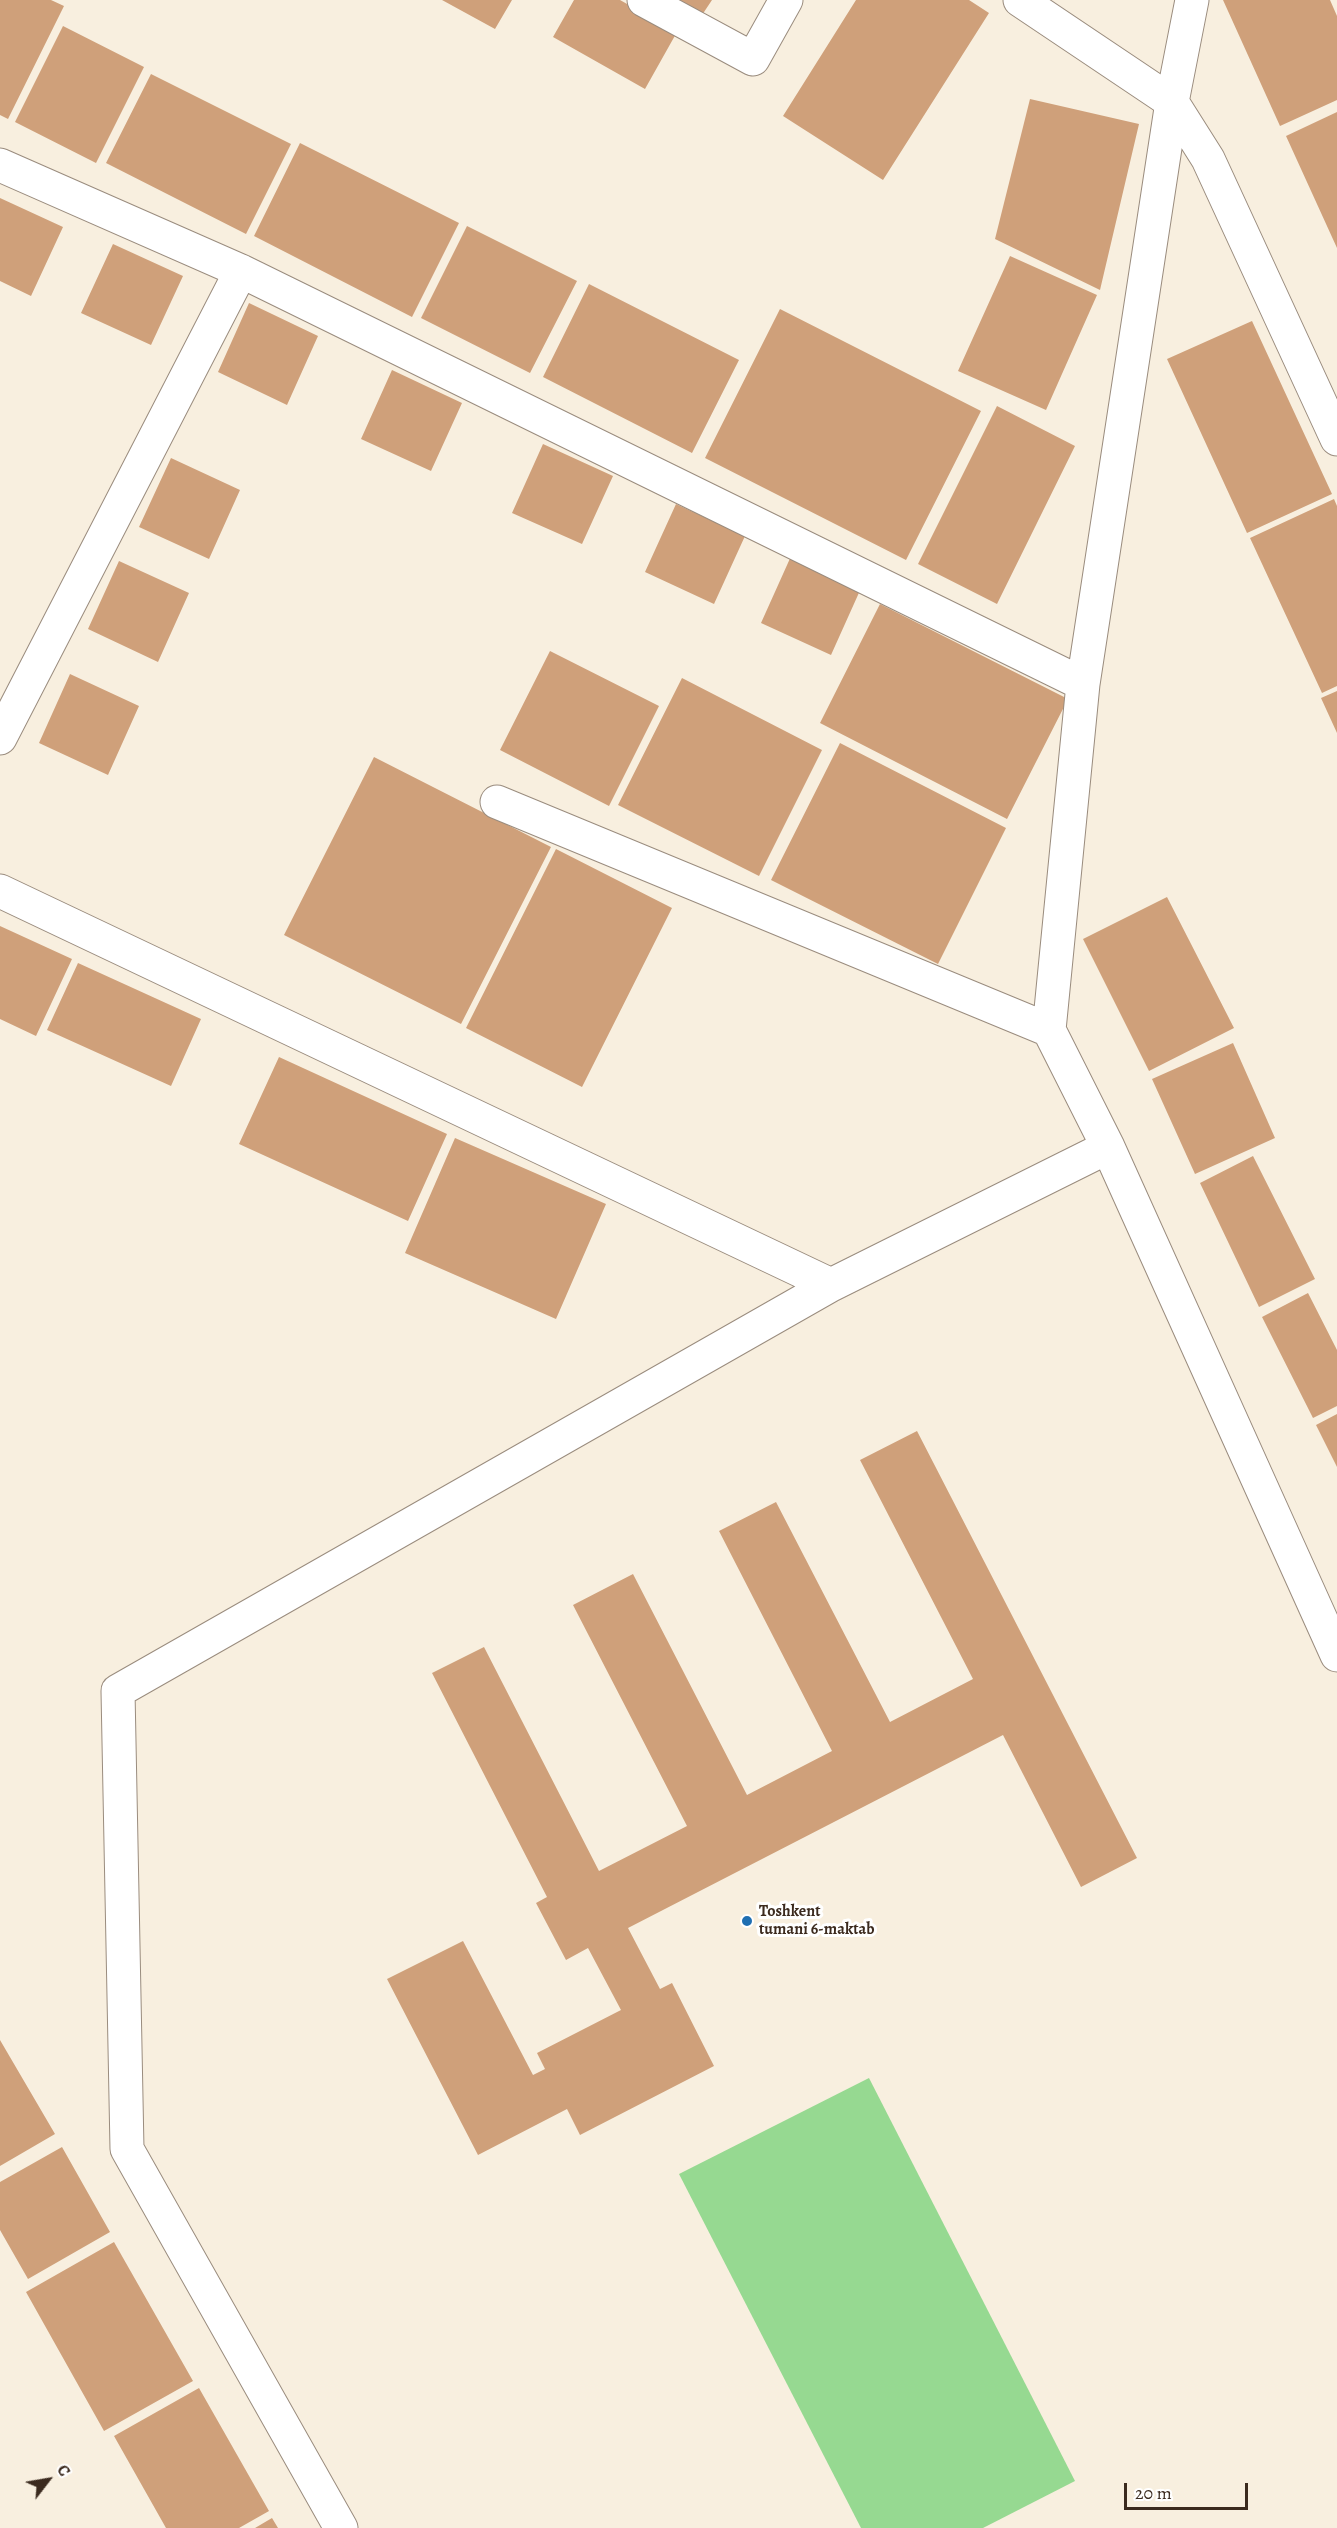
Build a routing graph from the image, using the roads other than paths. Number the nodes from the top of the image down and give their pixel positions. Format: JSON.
{"nodes":[{"id":1,"x":644,"y":0,"type":"edge"},
{"id":2,"x":786,"y":0,"type":"edge"},
{"id":3,"x":1020,"y":0,"type":"edge"},
{"id":4,"x":1192,"y":0,"type":"edge"},
{"id":5,"x":1172,"y":102,"type":"junction"},
{"id":6,"x":0,"y":165,"type":"edge"},
{"id":7,"x":241,"y":271,"type":"junction"},
{"id":8,"x":1337,"y":439,"type":"edge"},
{"id":9,"x":1083,"y":684,"type":"junction"},
{"id":10,"x":0,"y":738,"type":"edge"},
{"id":11,"x":497,"y":802,"type":"dead end"},
{"id":12,"x":0,"y":891,"type":"edge"},
{"id":13,"x":1049,"y":1030,"type":"junction"},
{"id":14,"x":1108,"y":1147,"type":"junction"},
{"id":15,"x":831,"y":1285,"type":"junction"},
{"id":16,"x":1337,"y":1655,"type":"edge"},
{"id":17,"x":341,"y":2528,"type":"edge"}],
"edges":[{"from":1,"to":2,"type":"street"},
{"from":3,"to":5,"type":"street"},
{"from":4,"to":5,"type":"street"},
{"from":5,"to":8,"type":"street"},
{"from":5,"to":9,"type":"street"},
{"from":6,"to":7,"type":"street"},
{"from":7,"to":9,"type":"street"},
{"from":7,"to":10,"type":"street"},
{"from":9,"to":13,"type":"street"},
{"from":11,"to":13,"type":"street"},
{"from":12,"to":15,"type":"street"},
{"from":13,"to":14,"type":"street"},
{"from":14,"to":15,"type":"street"},
{"from":14,"to":16,"type":"street"},
{"from":15,"to":17,"type":"street"}]}
